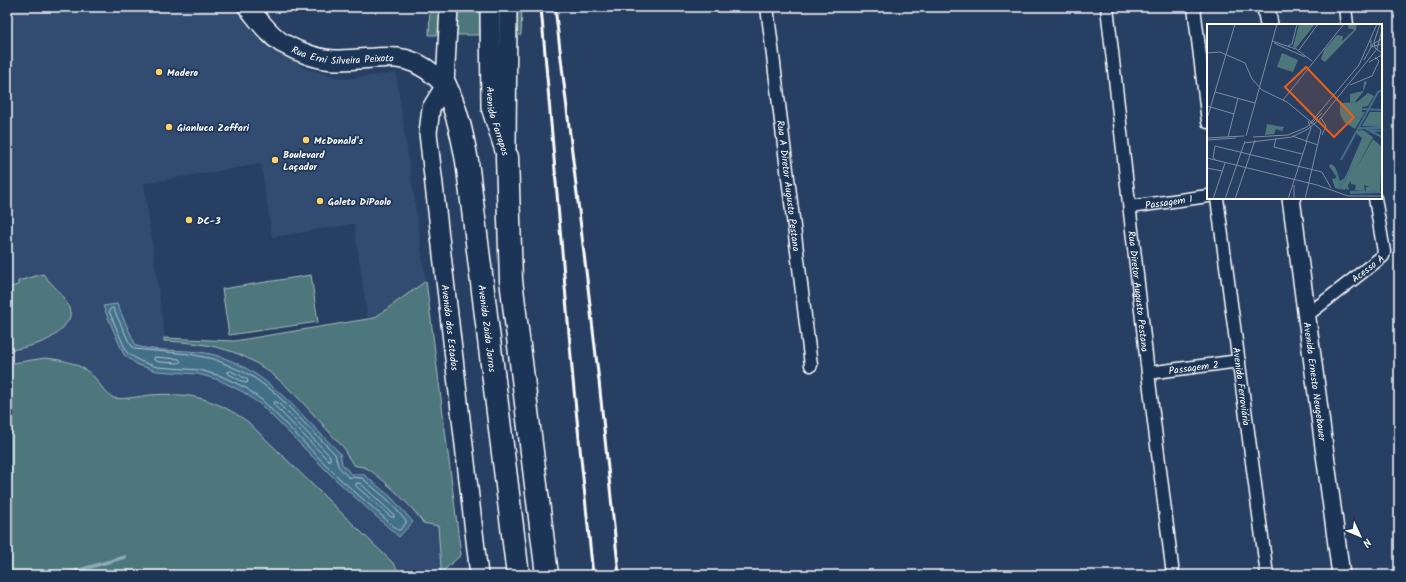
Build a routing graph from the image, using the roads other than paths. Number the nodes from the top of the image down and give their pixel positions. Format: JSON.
{"nodes":[{"id":1,"x":248,"y":7,"type":"edge"},
{"id":2,"x":449,"y":7,"type":"edge"},
{"id":3,"x":490,"y":7,"type":"edge"},
{"id":4,"x":508,"y":7,"type":"edge"},
{"id":5,"x":766,"y":7,"type":"edge"},
{"id":6,"x":1107,"y":7,"type":"edge"},
{"id":7,"x":1194,"y":7,"type":"edge"},
{"id":8,"x":1266,"y":7,"type":"edge"},
{"id":9,"x":1345,"y":7,"type":"edge"},
{"id":10,"x":1269,"y":24,"type":"edge"},
{"id":11,"x":1347,"y":24,"type":"edge"},
{"id":12,"x":445,"y":85,"type":"junction"},
{"id":13,"x":1207,"y":114,"type":"edge"},
{"id":14,"x":507,"y":156,"type":"junction"},
{"id":15,"x":1207,"y":196,"type":"edge"},
{"id":16,"x":1218,"y":199,"type":"edge"},
{"id":17,"x":1291,"y":199,"type":"edge"},
{"id":18,"x":1375,"y":199,"type":"edge"},
{"id":19,"x":1130,"y":207,"type":"junction"},
{"id":20,"x":1306,"y":316,"type":"junction"},
{"id":21,"x":1239,"y":362,"type":"junction"},
{"id":22,"x":811,"y":365,"type":"dead end"},
{"id":23,"x":1148,"y":373,"type":"junction"},
{"id":24,"x":1342,"y":572,"type":"edge"},
{"id":25,"x":479,"y":575,"type":"edge"},
{"id":26,"x":518,"y":575,"type":"edge"},
{"id":27,"x":547,"y":575,"type":"edge"},
{"id":28,"x":1173,"y":575,"type":"edge"},
{"id":29,"x":1267,"y":575,"type":"edge"}],
"edges":[{"from":1,"to":12,"type":"main road","name":"Rua Erni Silveira Peixoto"},
{"from":2,"to":12,"type":"main road"},
{"from":3,"to":14,"type":"main road","name":"Avenida Farrapos"},
{"from":4,"to":14,"type":"main road","name":"Avenida Farrapos"},
{"from":5,"to":22,"type":"street","name":"Rua A Diretor Augusto Pestana"},
{"from":6,"to":19,"type":"street","name":"Rua Diretor Augusto Pestana"},
{"from":7,"to":13,"type":"street"},
{"from":8,"to":10,"type":"main road"},
{"from":9,"to":11,"type":"street"},
{"from":12,"to":25,"type":"main road","name":"Avenida dos Estados"},
{"from":12,"to":26,"type":"highway","name":"Avenida Zaida Jarros"},
{"from":14,"to":27,"type":"highway"},
{"from":15,"to":19,"type":"street","name":"Passagem 1"},
{"from":16,"to":21,"type":"street","name":"Avenida Ferroviária"},
{"from":17,"to":20,"type":"main road","name":"Avenida Ernesto Neugebauer"},
{"from":18,"to":20,"type":"street","name":"Acesso A"},
{"from":19,"to":23,"type":"street","name":"Rua Diretor Augusto Pestana"},
{"from":20,"to":24,"type":"main road","name":"Avenida Ernesto Neugebauer"},
{"from":21,"to":23,"type":"street","name":"Passagem 2"},
{"from":21,"to":29,"type":"street","name":"Avenida Ferroviária"},
{"from":23,"to":28,"type":"street","name":"Rua Diretor Augusto Pestana"}]}
